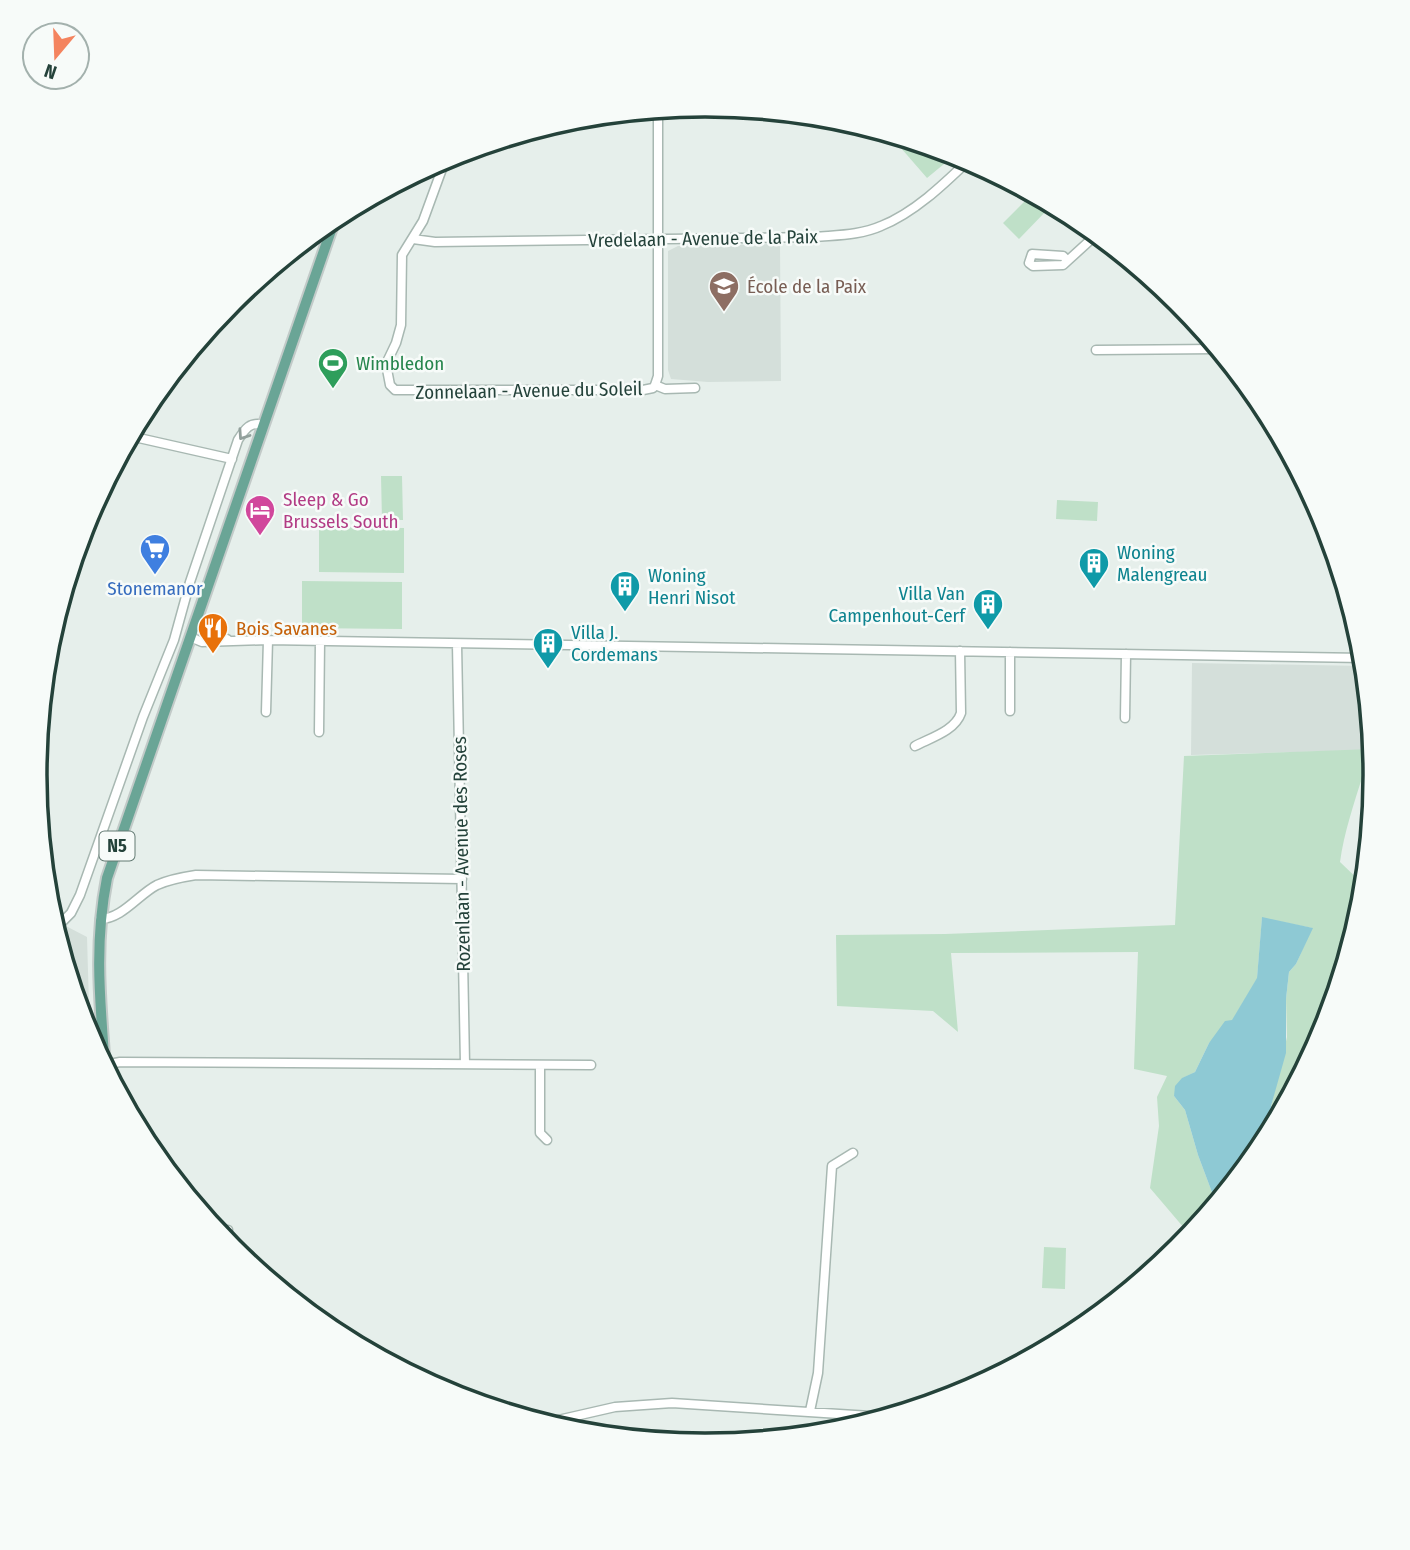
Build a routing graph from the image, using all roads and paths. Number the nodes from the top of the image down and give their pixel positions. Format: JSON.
{"nodes":[{"id":1,"x":658,"y":119,"type":"edge"},
{"id":2,"x":960,"y":168,"type":"edge"},
{"id":3,"x":441,"y":173,"type":"edge"},
{"id":4,"x":329,"y":236,"type":"edge"},
{"id":5,"x":413,"y":239,"type":"junction"},
{"id":6,"x":659,"y":239,"type":"junction"},
{"id":7,"x":1089,"y":241,"type":"edge"},
{"id":8,"x":1067,"y":260,"type":"dead end"},
{"id":9,"x":1206,"y":349,"type":"edge"},
{"id":10,"x":1096,"y":350,"type":"dead end"},
{"id":11,"x":655,"y":385,"type":"junction"},
{"id":12,"x":695,"y":388,"type":"dead end"},
{"id":13,"x":264,"y":425,"type":"junction"},
{"id":14,"x":140,"y":438,"type":"edge"},
{"id":15,"x":232,"y":459,"type":"junction"},
{"id":16,"x":192,"y":633,"type":"junction"},
{"id":17,"x":268,"y":640,"type":"junction"},
{"id":18,"x":320,"y":640,"type":"junction"},
{"id":19,"x":457,"y":644,"type":"junction"},
{"id":20,"x":960,"y":651,"type":"junction"},
{"id":21,"x":1010,"y":652,"type":"junction"},
{"id":22,"x":1126,"y":654,"type":"junction"},
{"id":23,"x":1351,"y":655,"type":"edge"},
{"id":24,"x":1010,"y":711,"type":"dead end"},
{"id":25,"x":267,"y":712,"type":"dead end"},
{"id":26,"x":1125,"y":718,"type":"dead end"},
{"id":27,"x":318,"y":732,"type":"dead end"},
{"id":28,"x":915,"y":746,"type":"dead end"},
{"id":29,"x":462,"y":879,"type":"junction"},
{"id":30,"x":100,"y":919,"type":"junction"},
{"id":31,"x":64,"y":920,"type":"edge"},
{"id":32,"x":104,"y":1041,"type":"edge"},
{"id":33,"x":114,"y":1064,"type":"edge"},
{"id":34,"x":465,"y":1064,"type":"junction"},
{"id":35,"x":540,"y":1065,"type":"junction"},
{"id":36,"x":591,"y":1065,"type":"dead end"},
{"id":37,"x":547,"y":1140,"type":"dead end"},
{"id":38,"x":853,"y":1153,"type":"dead end"},
{"id":39,"x":810,"y":1410,"type":"junction"},
{"id":40,"x":857,"y":1414,"type":"edge"},
{"id":41,"x":566,"y":1417,"type":"edge"}],
"edges":[{"from":1,"to":6,"type":"street"},
{"from":2,"to":6,"type":"street","name":"Vredelaan - Avenue de la Paix"},
{"from":3,"to":5,"type":"street"},
{"from":4,"to":13,"type":"main road","number":"N5"},
{"from":5,"to":6,"type":"street","name":"Vredelaan - Avenue de la Paix"},
{"from":5,"to":11,"type":"street","name":"Zonnelaan - Avenue du Soleil"},
{"from":6,"to":11,"type":"street"},
{"from":7,"to":8,"type":"street"},
{"from":9,"to":10,"type":"street"},
{"from":11,"to":12,"type":"street","name":"Zonnelaan - Avenue du Soleil"},
{"from":13,"to":15,"type":"street","one_way":true},
{"from":13,"to":16,"type":"main road","number":"N5"},
{"from":14,"to":15,"type":"street"},
{"from":15,"to":31,"type":"street"},
{"from":16,"to":17,"type":"street"},
{"from":16,"to":30,"type":"main road","number":"N5"},
{"from":17,"to":18,"type":"street"},
{"from":17,"to":25,"type":"street"},
{"from":18,"to":19,"type":"street"},
{"from":18,"to":27,"type":"street"},
{"from":19,"to":20,"type":"street"},
{"from":19,"to":29,"type":"street","name":"Rozenlaan - Avenue des Roses"},
{"from":20,"to":21,"type":"street"},
{"from":20,"to":28,"type":"street"},
{"from":21,"to":22,"type":"street"},
{"from":21,"to":24,"type":"street"},
{"from":22,"to":23,"type":"street"},
{"from":22,"to":26,"type":"street"},
{"from":29,"to":30,"type":"street"},
{"from":29,"to":34,"type":"street","name":"Rozenlaan - Avenue des Roses"},
{"from":30,"to":32,"type":"main road","number":"N5"},
{"from":33,"to":34,"type":"street"},
{"from":34,"to":35,"type":"street"},
{"from":35,"to":36,"type":"street"},
{"from":35,"to":37,"type":"street"},
{"from":38,"to":39,"type":"street"},
{"from":39,"to":40,"type":"street"},
{"from":39,"to":41,"type":"street"}]}
